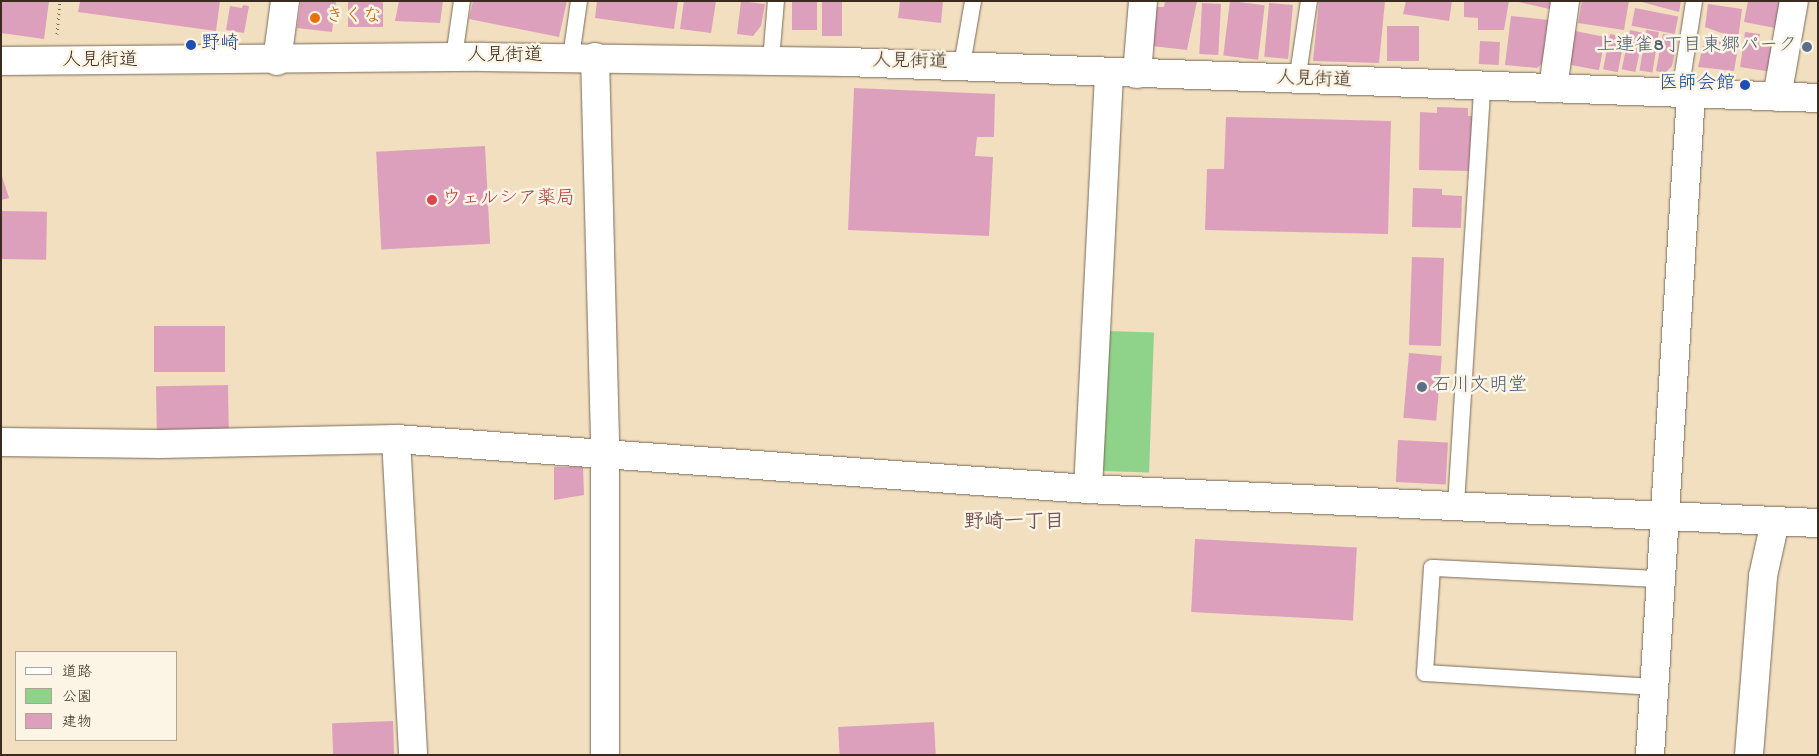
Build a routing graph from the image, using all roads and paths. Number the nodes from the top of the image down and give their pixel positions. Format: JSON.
{"nodes":[{"id":1,"x":285,"y":1,"type":"edge"},
{"id":2,"x":462,"y":1,"type":"edge"},
{"id":3,"x":579,"y":1,"type":"edge"},
{"id":4,"x":776,"y":1,"type":"edge"},
{"id":5,"x":973,"y":1,"type":"edge"},
{"id":6,"x":1143,"y":1,"type":"edge"},
{"id":7,"x":1309,"y":1,"type":"edge"},
{"id":8,"x":1565,"y":1,"type":"edge"},
{"id":9,"x":1694,"y":1,"type":"edge"},
{"id":10,"x":1794,"y":1,"type":"edge"},
{"id":11,"x":454,"y":57,"type":"junction"},
{"id":12,"x":583,"y":57,"type":"junction"},
{"id":13,"x":771,"y":60,"type":"junction"},
{"id":14,"x":1,"y":61,"type":"edge"},
{"id":15,"x":277,"y":61,"type":"junction"},
{"id":16,"x":962,"y":65,"type":"junction"},
{"id":17,"x":1109,"y":73,"type":"junction"},
{"id":18,"x":1137,"y":74,"type":"junction"},
{"id":19,"x":1297,"y":81,"type":"junction"},
{"id":20,"x":1482,"y":88,"type":"junction"},
{"id":21,"x":1554,"y":88,"type":"junction"},
{"id":22,"x":1686,"y":93,"type":"junction"},
{"id":23,"x":1777,"y":97,"type":"junction"},
{"id":24,"x":1818,"y":98,"type":"edge"},
{"id":25,"x":396,"y":439,"type":"junction"},
{"id":26,"x":1,"y":442,"type":"edge"},
{"id":27,"x":605,"y":452,"type":"junction"},
{"id":28,"x":1088,"y":489,"type":"junction"},
{"id":29,"x":1456,"y":506,"type":"junction"},
{"id":30,"x":1664,"y":516,"type":"junction"},
{"id":31,"x":1775,"y":522,"type":"junction"},
{"id":32,"x":1818,"y":523,"type":"edge"},
{"id":33,"x":1658,"y":579,"type":"junction"},
{"id":34,"x":1654,"y":687,"type":"junction"},
{"id":35,"x":413,"y":755,"type":"edge"},
{"id":36,"x":605,"y":755,"type":"edge"},
{"id":37,"x":1650,"y":755,"type":"edge"},
{"id":38,"x":1748,"y":755,"type":"edge"}],
"edges":[{"from":1,"to":15,"type":"street"},
{"from":2,"to":11,"type":"lane"},
{"from":3,"to":12,"type":"lane"},
{"from":4,"to":13,"type":"lane"},
{"from":5,"to":16,"type":"lane"},
{"from":6,"to":18,"type":"street"},
{"from":7,"to":19,"type":"lane"},
{"from":8,"to":21,"type":"street"},
{"from":9,"to":22,"type":"lane"},
{"from":10,"to":23,"type":"street"},
{"from":11,"to":12,"type":"street","name":"人見街道"},
{"from":11,"to":15,"type":"street","name":"人見街道"},
{"from":12,"to":13,"type":"street","name":"人見街道"},
{"from":12,"to":27,"type":"street"},
{"from":13,"to":16,"type":"street","name":"人見街道"},
{"from":14,"to":15,"type":"street","name":"人見街道"},
{"from":16,"to":17,"type":"street","name":"人見街道"},
{"from":17,"to":18,"type":"street","name":"人見街道"},
{"from":17,"to":28,"type":"street"},
{"from":18,"to":19,"type":"street","name":"人見街道"},
{"from":19,"to":20,"type":"street","name":"人見街道"},
{"from":20,"to":21,"type":"street","name":"人見街道"},
{"from":20,"to":29,"type":"lane"},
{"from":21,"to":22,"type":"street","name":"人見街道"},
{"from":22,"to":23,"type":"street","name":"人見街道"},
{"from":22,"to":30,"type":"street"},
{"from":23,"to":24,"type":"street","name":"人見街道"},
{"from":25,"to":26,"type":"street"},
{"from":25,"to":27,"type":"street"},
{"from":25,"to":35,"type":"street"},
{"from":27,"to":28,"type":"street"},
{"from":27,"to":36,"type":"street"},
{"from":28,"to":29,"type":"street"},
{"from":29,"to":30,"type":"street"},
{"from":30,"to":31,"type":"street"},
{"from":30,"to":33,"type":"street"},
{"from":31,"to":32,"type":"street"},
{"from":31,"to":38,"type":"street"},
{"from":33,"to":34,"type":"street"},
{"from":33,"to":34,"type":"lane"},
{"from":34,"to":37,"type":"street"}]}
